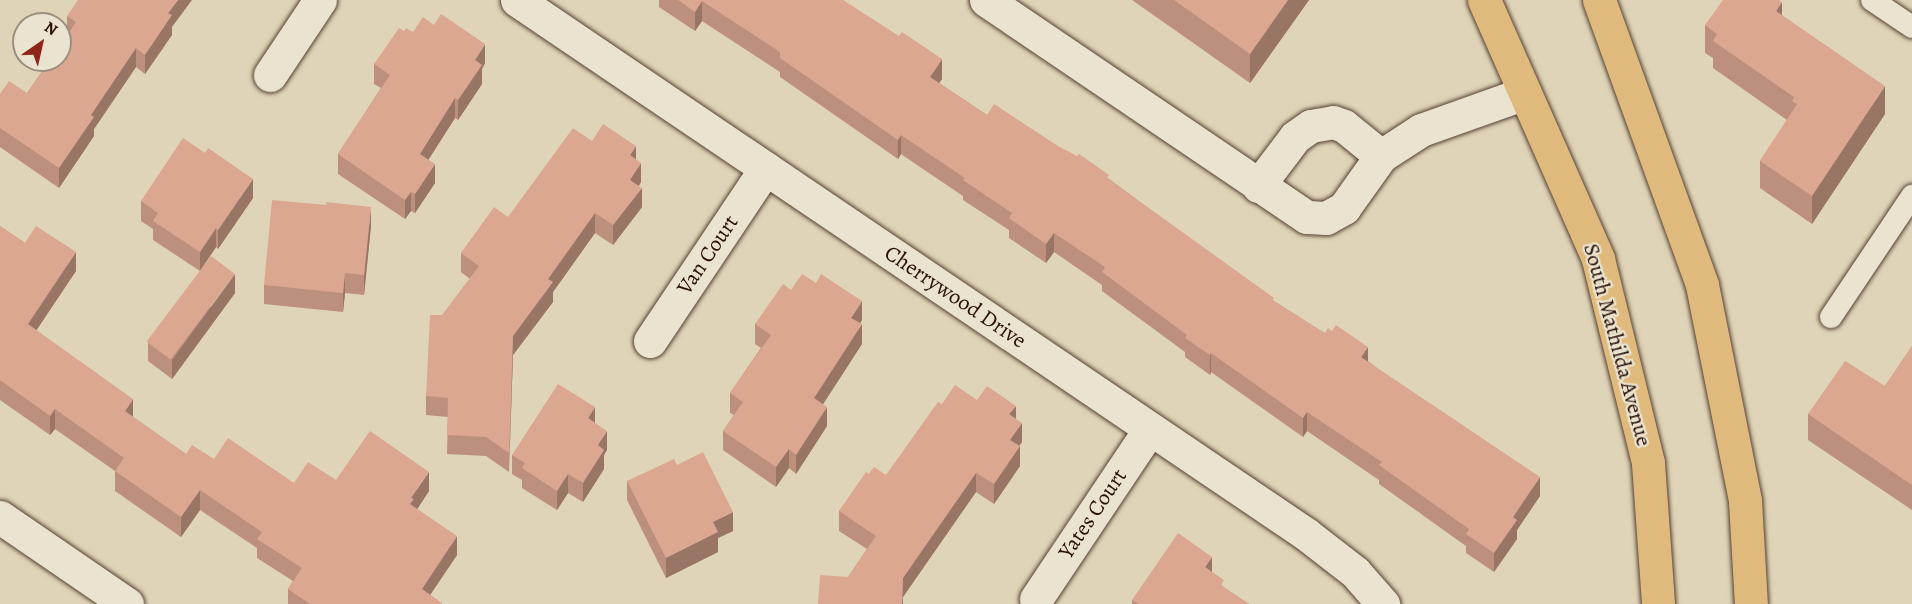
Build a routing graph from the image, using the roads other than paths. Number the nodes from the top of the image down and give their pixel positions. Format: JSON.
{"nodes":[{"id":1,"x":320,"y":0,"type":"edge"},
{"id":2,"x":517,"y":0,"type":"edge"},
{"id":3,"x":986,"y":0,"type":"edge"},
{"id":4,"x":1484,"y":0,"type":"edge"},
{"id":5,"x":1599,"y":0,"type":"edge"},
{"id":6,"x":1872,"y":0,"type":"edge"},
{"id":7,"x":1912,"y":27,"type":"edge"},
{"id":8,"x":270,"y":75,"type":"dead end"},
{"id":9,"x":1525,"y":93,"type":"junction"},
{"id":10,"x":1381,"y":156,"type":"junction"},
{"id":11,"x":766,"y":168,"type":"junction"},
{"id":12,"x":1258,"y":186,"type":"junction"},
{"id":13,"x":1912,"y":196,"type":"edge"},
{"id":14,"x":1831,"y":317,"type":"dead end"},
{"id":15,"x":650,"y":341,"type":"dead end"},
{"id":16,"x":1149,"y":430,"type":"junction"},
{"id":17,"x":0,"y":517,"type":"edge"},
{"id":18,"x":1036,"y":599,"type":"dead end"},
{"id":19,"x":127,"y":604,"type":"edge"},
{"id":20,"x":1383,"y":604,"type":"edge"},
{"id":21,"x":1658,"y":604,"type":"edge"},
{"id":22,"x":1751,"y":604,"type":"edge"}],
"edges":[{"from":1,"to":8,"type":"street"},
{"from":2,"to":11,"type":"street","name":"Cherrywood Drive"},
{"from":3,"to":12,"type":"street"},
{"from":4,"to":9,"type":"main road","name":"South Mathilda Avenue"},
{"from":5,"to":22,"type":"main road"},
{"from":6,"to":7,"type":"lane"},
{"from":9,"to":10,"type":"street"},
{"from":9,"to":21,"type":"main road","name":"South Mathilda Avenue"},
{"from":10,"to":12,"type":"street"},
{"from":10,"to":12,"type":"street"},
{"from":11,"to":15,"type":"street","name":"Van Court"},
{"from":11,"to":16,"type":"street","name":"Cherrywood Drive"},
{"from":13,"to":14,"type":"lane"},
{"from":16,"to":18,"type":"street","name":"Yates Court"},
{"from":16,"to":20,"type":"street","name":"Cherrywood Drive"},
{"from":17,"to":19,"type":"street"}]}
